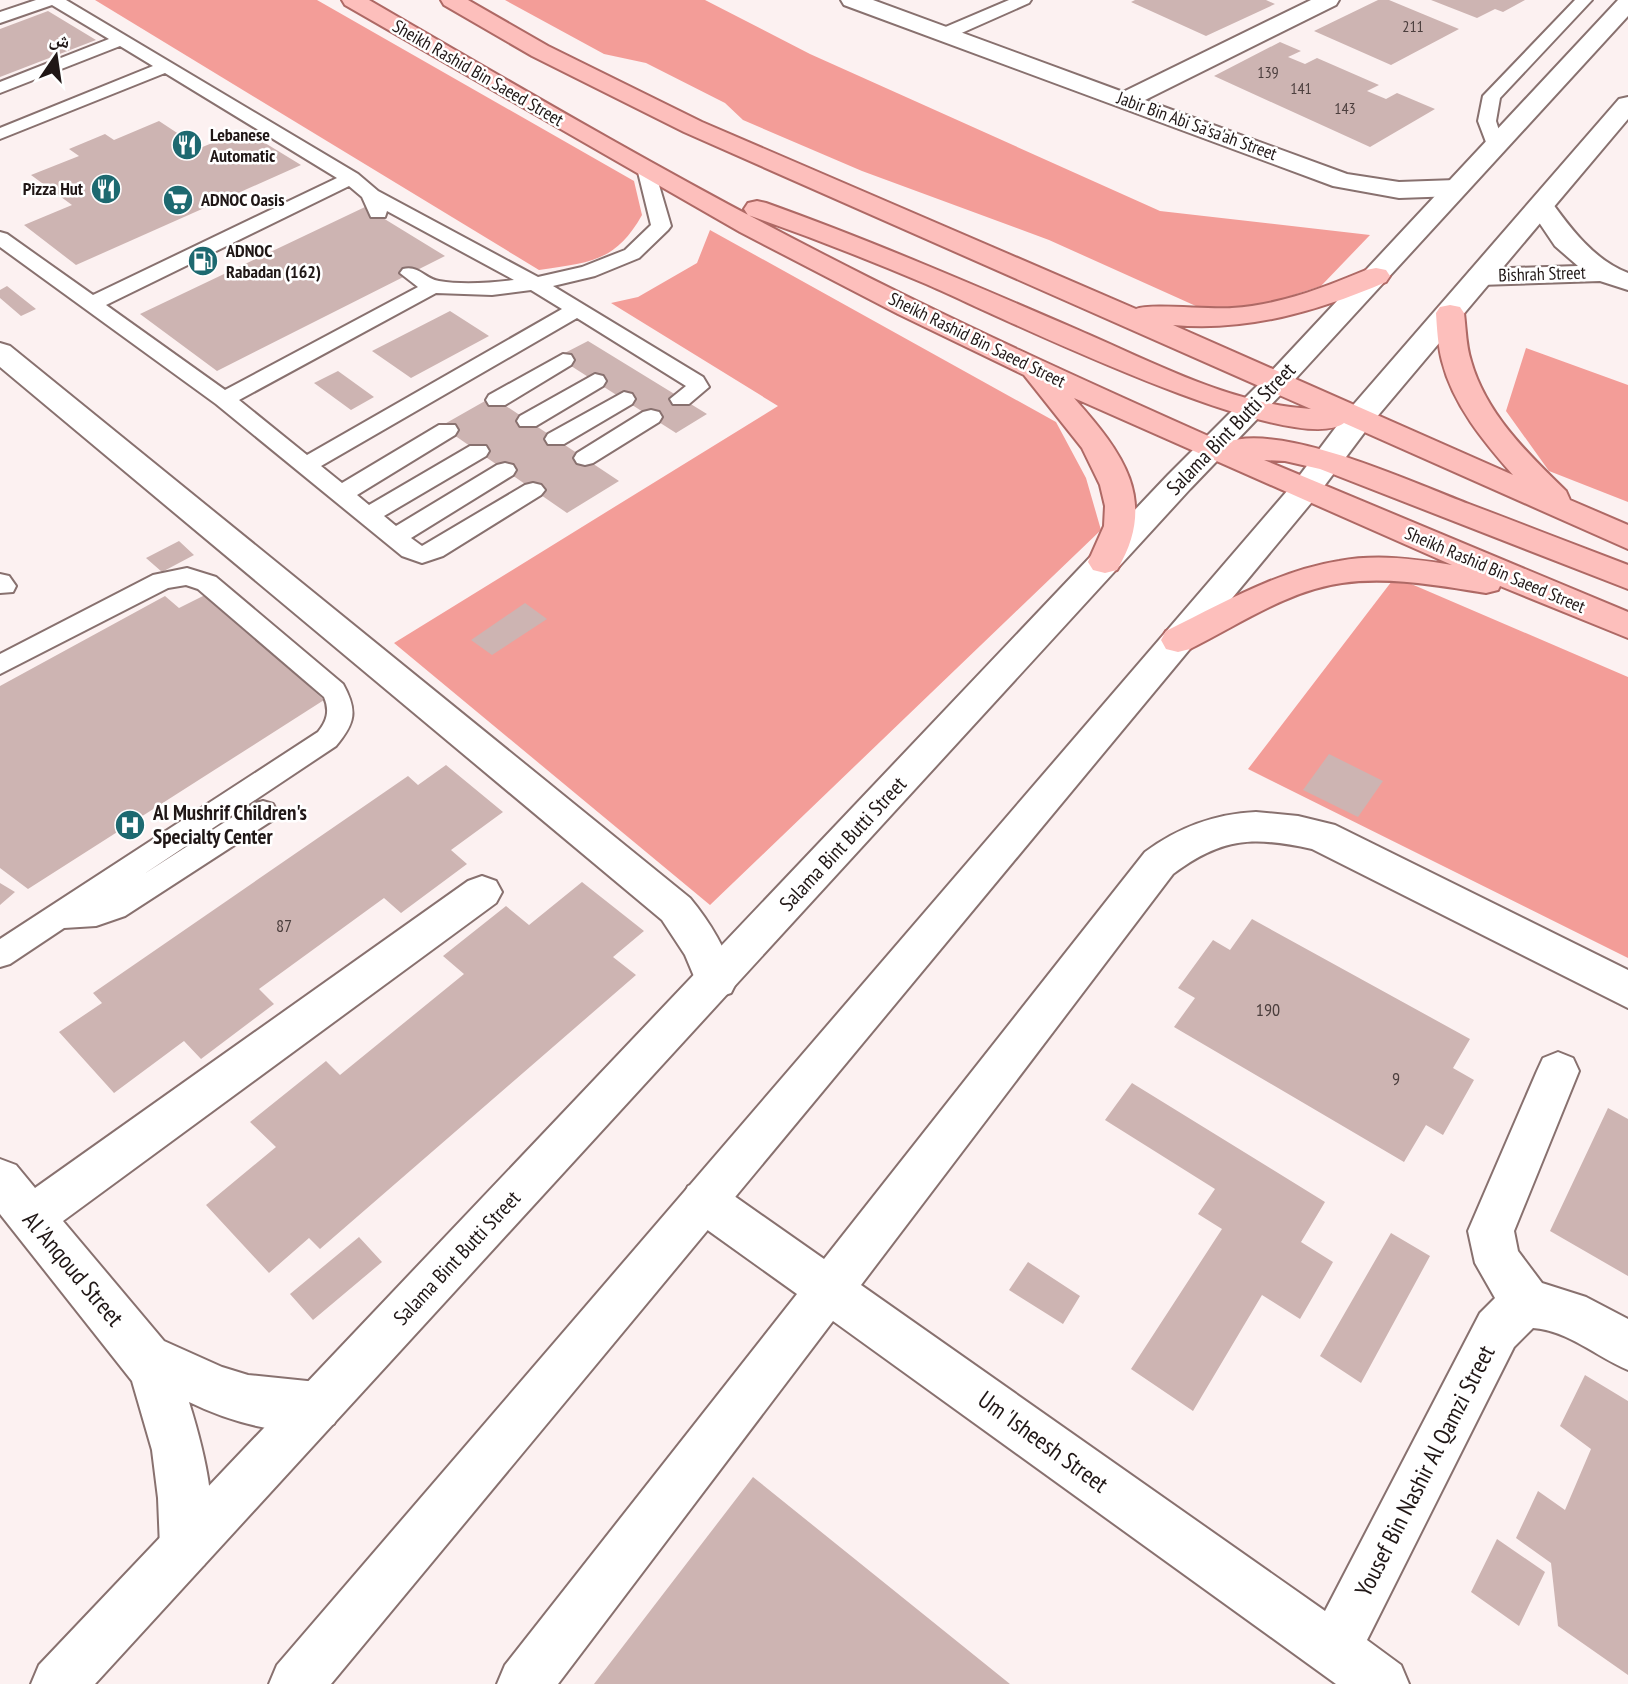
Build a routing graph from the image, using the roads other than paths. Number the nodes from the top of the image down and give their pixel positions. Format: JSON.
{"nodes":[{"id":1,"x":53,"y":0,"type":"edge"},
{"id":2,"x":353,"y":0,"type":"edge"},
{"id":3,"x":453,"y":0,"type":"edge"},
{"id":4,"x":852,"y":0,"type":"edge"},
{"id":5,"x":1023,"y":0,"type":"edge"},
{"id":6,"x":1328,"y":0,"type":"edge"},
{"id":7,"x":1584,"y":0,"type":"edge"},
{"id":8,"x":1628,"y":3,"type":"edge"},
{"id":9,"x":0,"y":18,"type":"edge"},
{"id":10,"x":942,"y":35,"type":"junction"},
{"id":11,"x":122,"y":40,"type":"junction"},
{"id":12,"x":168,"y":66,"type":"junction"},
{"id":13,"x":0,"y":88,"type":"edge"},
{"id":14,"x":1126,"y":100,"type":"junction"},
{"id":15,"x":1628,"y":104,"type":"edge"},
{"id":16,"x":0,"y":134,"type":"edge"},
{"id":17,"x":1496,"y":146,"type":"junction"},
{"id":18,"x":647,"y":172,"type":"junction"},
{"id":19,"x":351,"y":178,"type":"junction"},
{"id":20,"x":1456,"y":188,"type":"junction"},
{"id":21,"x":371,"y":195,"type":"junction"},
{"id":22,"x":1541,"y":206,"type":"junction"},
{"id":23,"x":379,"y":215,"type":"dead end"},
{"id":24,"x":0,"y":238,"type":"edge"},
{"id":25,"x":410,"y":273,"type":"dead end"},
{"id":26,"x":1376,"y":276,"type":"junction"},
{"id":27,"x":1480,"y":277,"type":"junction"},
{"id":28,"x":1615,"y":277,"type":"edge"},
{"id":29,"x":536,"y":284,"type":"junction"},
{"id":30,"x":432,"y":287,"type":"junction"},
{"id":31,"x":91,"y":304,"type":"junction"},
{"id":32,"x":346,"y":305,"type":"dead end"},
{"id":33,"x":576,"y":310,"type":"junction"},
{"id":34,"x":1115,"y":310,"type":"junction"},
{"id":35,"x":1450,"y":313,"type":"junction"},
{"id":36,"x":369,"y":320,"type":"junction"},
{"id":37,"x":286,"y":336,"type":"dead end"},
{"id":38,"x":645,"y":351,"type":"junction"},
{"id":39,"x":0,"y":352,"type":"edge"},
{"id":40,"x":308,"y":352,"type":"junction"},
{"id":41,"x":563,"y":360,"type":"dead end"},
{"id":42,"x":624,"y":363,"type":"dead end"},
{"id":43,"x":1027,"y":364,"type":"junction"},
{"id":44,"x":674,"y":369,"type":"junction"},
{"id":45,"x":595,"y":381,"type":"dead end"},
{"id":46,"x":654,"y":381,"type":"dead end"},
{"id":47,"x":1277,"y":382,"type":"junction"},
{"id":48,"x":681,"y":398,"type":"dead end"},
{"id":49,"x":224,"y":399,"type":"junction"},
{"id":50,"x":624,"y":399,"type":"dead end"},
{"id":51,"x":497,"y":400,"type":"dead end"},
{"id":52,"x":1250,"y":407,"type":"junction"},
{"id":53,"x":651,"y":417,"type":"dead end"},
{"id":54,"x":1359,"y":418,"type":"junction"},
{"id":55,"x":528,"y":421,"type":"dead end"},
{"id":56,"x":447,"y":430,"type":"dead end"},
{"id":57,"x":556,"y":439,"type":"dead end"},
{"id":58,"x":1212,"y":448,"type":"junction"},
{"id":59,"x":478,"y":451,"type":"dead end"},
{"id":60,"x":585,"y":458,"type":"dead end"},
{"id":61,"x":306,"y":465,"type":"junction"},
{"id":62,"x":505,"y":470,"type":"dead end"},
{"id":63,"x":1317,"y":475,"type":"junction"},
{"id":64,"x":533,"y":490,"type":"dead end"},
{"id":65,"x":343,"y":493,"type":"junction"},
{"id":66,"x":367,"y":516,"type":"junction"},
{"id":67,"x":1575,"y":516,"type":"junction"},
{"id":68,"x":396,"y":537,"type":"junction"},
{"id":69,"x":1628,"y":538,"type":"edge"},
{"id":70,"x":1105,"y":562,"type":"junction"},
{"id":71,"x":1628,"y":578,"type":"edge"},
{"id":72,"x":1541,"y":590,"type":"junction"},
{"id":73,"x":66,"y":612,"type":"dead end"},
{"id":74,"x":1628,"y":626,"type":"edge"},
{"id":75,"x":1178,"y":640,"type":"junction"},
{"id":76,"x":0,"y":648,"type":"edge"},
{"id":77,"x":0,"y":664,"type":"edge"},
{"id":78,"x":263,"y":812,"type":"dead end"},
{"id":79,"x":482,"y":892,"type":"dead end"},
{"id":80,"x":59,"y":916,"type":"junction"},
{"id":81,"x":0,"y":955,"type":"edge"},
{"id":82,"x":716,"y":981,"type":"junction"},
{"id":83,"x":1628,"y":990,"type":"edge"},
{"id":84,"x":1558,"y":1071,"type":"dead end"},
{"id":85,"x":0,"y":1180,"type":"edge"},
{"id":86,"x":704,"y":1201,"type":"junction"},
{"id":87,"x":31,"y":1218,"type":"junction"},
{"id":88,"x":828,"y":1289,"type":"junction"},
{"id":89,"x":1531,"y":1305,"type":"junction"},
{"id":90,"x":1628,"y":1346,"type":"edge"},
{"id":91,"x":147,"y":1358,"type":"junction"},
{"id":92,"x":317,"y":1407,"type":"junction"},
{"id":93,"x":186,"y":1547,"type":"junction"},
{"id":94,"x":1334,"y":1650,"type":"junction"},
{"id":95,"x":58,"y":1684,"type":"edge"},
{"id":96,"x":296,"y":1684,"type":"edge"},
{"id":97,"x":524,"y":1684,"type":"edge"},
{"id":98,"x":1382,"y":1684,"type":"edge"}],
"edges":[{"from":1,"to":9,"type":"lane"},
{"from":1,"to":11,"type":"lane"},
{"from":2,"to":18,"type":"main road","name":"Sheikh Rashid Bin Saeed Street"},
{"from":3,"to":34,"type":"main road"},
{"from":4,"to":10,"type":"street","name":"Jabir Bin Abi Sa'sa'ah Street"},
{"from":5,"to":10,"type":"lane"},
{"from":6,"to":14,"type":"street"},
{"from":7,"to":17,"type":"lane"},
{"from":8,"to":17,"type":"street","name":"Salama Bint Butti Street"},
{"from":10,"to":14,"type":"street","name":"Jabir Bin Abi Sa'sa'ah Street"},
{"from":11,"to":12,"type":"lane"},
{"from":11,"to":13,"type":"lane"},
{"from":12,"to":16,"type":"lane"},
{"from":12,"to":19,"type":"lane"},
{"from":14,"to":20,"type":"street","name":"Jabir Bin Abi Sa'sa'ah Street"},
{"from":15,"to":22,"type":"street"},
{"from":17,"to":20,"type":"street","name":"Salama Bint Butti Street"},
{"from":18,"to":29,"type":"lane"},
{"from":18,"to":43,"type":"main road","name":"Sheikh Rashid Bin Saeed Street"},
{"from":18,"to":52,"type":"main road"},
{"from":19,"to":21,"type":"lane"},
{"from":19,"to":31,"type":"lane"},
{"from":20,"to":26,"type":"street","name":"Salama Bint Butti Street"},
{"from":21,"to":23,"type":"lane"},
{"from":21,"to":29,"type":"lane"},
{"from":22,"to":27,"type":"street"},
{"from":22,"to":28,"type":"street","name":"Bishrah Street"},
{"from":24,"to":31,"type":"lane"},
{"from":25,"to":30,"type":"lane"},
{"from":26,"to":34,"type":"main road"},
{"from":26,"to":47,"type":"street","name":"Salama Bint Butti Street"},
{"from":27,"to":28,"type":"street","name":"Bishrah Street"},
{"from":27,"to":35,"type":"street"},
{"from":29,"to":30,"type":"lane"},
{"from":29,"to":33,"type":"lane"},
{"from":30,"to":36,"type":"lane"},
{"from":31,"to":49,"type":"lane"},
{"from":32,"to":36,"type":"lane"},
{"from":33,"to":38,"type":"lane"},
{"from":33,"to":61,"type":"lane"},
{"from":34,"to":47,"type":"main road"},
{"from":35,"to":54,"type":"street"},
{"from":35,"to":67,"type":"main road"},
{"from":36,"to":40,"type":"lane"},
{"from":37,"to":40,"type":"lane"},
{"from":38,"to":42,"type":"lane"},
{"from":38,"to":44,"type":"lane"},
{"from":39,"to":82,"type":"street"},
{"from":40,"to":49,"type":"lane"},
{"from":41,"to":51,"type":"lane"},
{"from":43,"to":58,"type":"main road","name":"Sheikh Rashid Bin Saeed Street"},
{"from":43,"to":70,"type":"main road"},
{"from":44,"to":46,"type":"lane"},
{"from":44,"to":48,"type":"lane"},
{"from":45,"to":55,"type":"lane"},
{"from":47,"to":52,"type":"street","name":"Salama Bint Butti Street"},
{"from":47,"to":54,"type":"main road"},
{"from":49,"to":61,"type":"lane"},
{"from":50,"to":57,"type":"lane"},
{"from":52,"to":54,"type":"main road"},
{"from":52,"to":58,"type":"street","name":"Salama Bint Butti Street"},
{"from":53,"to":60,"type":"lane"},
{"from":54,"to":63,"type":"street"},
{"from":54,"to":67,"type":"main road"},
{"from":56,"to":65,"type":"lane"},
{"from":58,"to":63,"type":"main road"},
{"from":58,"to":70,"type":"street","name":"Salama Bint Butti Street"},
{"from":59,"to":66,"type":"lane"},
{"from":61,"to":65,"type":"lane"},
{"from":62,"to":68,"type":"lane"},
{"from":63,"to":71,"type":"main road"},
{"from":63,"to":72,"type":"main road","name":"Sheikh Rashid Bin Saeed Street"},
{"from":63,"to":75,"type":"street"},
{"from":64,"to":68,"type":"lane"},
{"from":65,"to":66,"type":"lane"},
{"from":66,"to":68,"type":"lane"},
{"from":67,"to":69,"type":"main road"},
{"from":70,"to":82,"type":"street","name":"Salama Bint Butti Street"},
{"from":72,"to":74,"type":"main road","name":"Sheikh Rashid Bin Saeed Street"},
{"from":72,"to":75,"type":"main road"},
{"from":73,"to":76,"type":"lane"},
{"from":75,"to":86,"type":"street"},
{"from":77,"to":80,"type":"lane"},
{"from":78,"to":80,"type":"lane"},
{"from":79,"to":87,"type":"street"},
{"from":80,"to":81,"type":"lane"},
{"from":82,"to":92,"type":"street","name":"Salama Bint Butti Street"},
{"from":83,"to":88,"type":"street"},
{"from":84,"to":89,"type":"street"},
{"from":85,"to":87,"type":"street","name":"Al 'Anqoud Street"},
{"from":86,"to":88,"type":"street","name":"Um 'Isheesh Street"},
{"from":86,"to":96,"type":"street"},
{"from":87,"to":91,"type":"street","name":"Al 'Anqoud Street"},
{"from":88,"to":94,"type":"street","name":"Um 'Isheesh Street"},
{"from":88,"to":97,"type":"street"},
{"from":89,"to":90,"type":"street"},
{"from":89,"to":94,"type":"street","name":"Yousef Bin Nashir Al Qamzi Street"},
{"from":91,"to":92,"type":"street","name":"Al 'Anqoud Street"},
{"from":91,"to":93,"type":"street","name":"Al 'Anqoud Street"},
{"from":92,"to":93,"type":"street","name":"Salama Bint Butti Street"},
{"from":93,"to":95,"type":"street","name":"Salama Bint Butti Street"},
{"from":94,"to":98,"type":"street","name":"Um 'Isheesh Street"}]}
